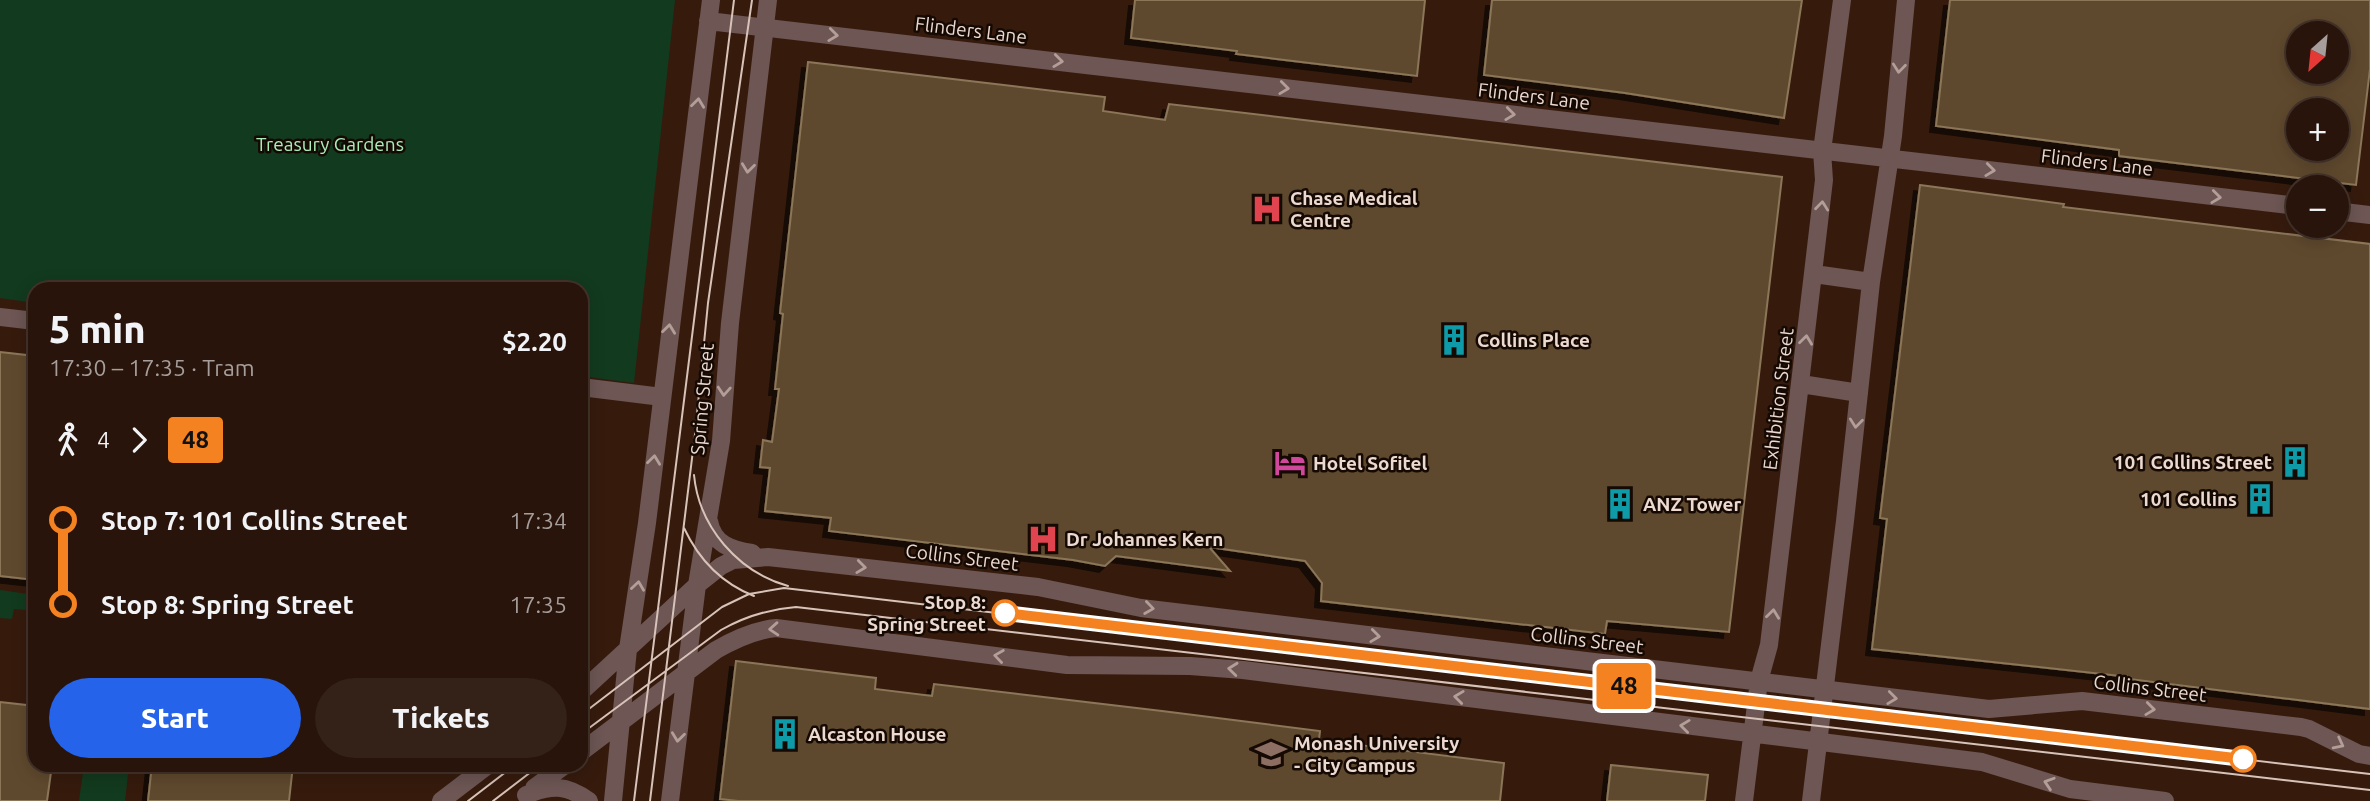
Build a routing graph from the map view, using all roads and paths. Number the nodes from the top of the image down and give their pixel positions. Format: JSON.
{"nodes":[{"id":1,"x":711,"y":0,"type":"edge"},
{"id":2,"x":768,"y":0,"type":"edge"},
{"id":3,"x":1842,"y":0,"type":"edge"},
{"id":4,"x":1906,"y":0,"type":"edge"},
{"id":5,"x":708,"y":21,"type":"junction"},
{"id":6,"x":765,"y":27,"type":"junction"},
{"id":7,"x":1822,"y":151,"type":"junction"},
{"id":8,"x":1889,"y":158,"type":"junction"},
{"id":9,"x":2286,"y":205,"type":"edge"},
{"id":10,"x":2349,"y":213,"type":"edge"},
{"id":11,"x":2370,"y":215,"type":"edge"},
{"id":12,"x":1814,"y":274,"type":"junction"},
{"id":13,"x":1871,"y":282,"type":"junction"},
{"id":14,"x":0,"y":317,"type":"edge"},
{"id":15,"x":28,"y":320,"type":"edge"},
{"id":16,"x":1801,"y":384,"type":"junction"},
{"id":17,"x":588,"y":388,"type":"edge"},
{"id":18,"x":1859,"y":393,"type":"junction"},
{"id":19,"x":662,"y":397,"type":"junction"},
{"id":20,"x":709,"y":514,"type":"junction"},
{"id":21,"x":794,"y":559,"type":"junction"},
{"id":22,"x":697,"y":585,"type":"junction"},
{"id":23,"x":628,"y":649,"type":"junction"},
{"id":24,"x":686,"y":672,"type":"junction"},
{"id":25,"x":1759,"y":681,"type":"junction"},
{"id":26,"x":588,"y":686,"type":"edge"},
{"id":27,"x":1824,"y":689,"type":"junction"},
{"id":28,"x":621,"y":722,"type":"junction"},
{"id":29,"x":1752,"y":734,"type":"junction"},
{"id":30,"x":1819,"y":742,"type":"junction"},
{"id":31,"x":588,"y":747,"type":"edge"},
{"id":32,"x":2370,"y":756,"type":"edge"},
{"id":33,"x":479,"y":772,"type":"edge"},
{"id":34,"x":556,"y":772,"type":"edge"},
{"id":35,"x":522,"y":798,"type":"edge"},
{"id":36,"x":441,"y":801,"type":"edge"},
{"id":37,"x":589,"y":801,"type":"edge"},
{"id":38,"x":613,"y":801,"type":"edge"},
{"id":39,"x":670,"y":801,"type":"edge"},
{"id":40,"x":1744,"y":801,"type":"edge"},
{"id":41,"x":1811,"y":801,"type":"edge"},
{"id":42,"x":2165,"y":801,"type":"edge"}],
"edges":[{"from":1,"to":5,"type":"street","name":"Spring Street"},
{"from":2,"to":6,"type":"street","name":"Spring Street"},
{"from":3,"to":7,"type":"street","name":"Exhibition Street"},
{"from":4,"to":8,"type":"street","one_way":true},
{"from":5,"to":6,"type":"street","name":"Flinders Lane"},
{"from":19,"to":5,"type":"street","name":"Spring Street","one_way":true},
{"from":6,"to":7,"type":"street","name":"Flinders Lane","one_way":true},
{"from":6,"to":20,"type":"street","name":"Spring Street","one_way":true},
{"from":7,"to":8,"type":"street","name":"Flinders Lane"},
{"from":12,"to":7,"type":"street","name":"Exhibition Street","one_way":true},
{"from":8,"to":9,"type":"street","name":"Flinders Lane","one_way":true},
{"from":8,"to":13,"type":"street"},
{"from":10,"to":11,"type":"street"},
{"from":12,"to":13,"type":"street"},
{"from":16,"to":12,"type":"street","name":"Exhibition Street","one_way":true},
{"from":13,"to":18,"type":"street"},
{"from":14,"to":15,"type":"street"},
{"from":16,"to":18,"type":"street"},
{"from":25,"to":16,"type":"street","name":"Exhibition Street","one_way":true},
{"from":17,"to":19,"type":"street"},
{"from":18,"to":27,"type":"street","one_way":true},
{"from":23,"to":19,"type":"street","name":"Spring Street","one_way":true},
{"from":20,"to":21,"type":"street","name":"Collins Street"},
{"from":20,"to":22,"type":"street","name":"Spring Street"},
{"from":21,"to":22,"type":"street","name":"Collins Street"},
{"from":21,"to":25,"type":"street","name":"Collins Street","one_way":true},
{"from":22,"to":23,"type":"street","name":"Collins Street"},
{"from":22,"to":24,"type":"street","name":"Spring Street"},
{"from":23,"to":26,"type":"street","name":"Collins Street"},
{"from":23,"to":28,"type":"street","name":"Spring Street"},
{"from":24,"to":28,"type":"street"},
{"from":29,"to":24,"type":"street","one_way":true},
{"from":24,"to":39,"type":"street","name":"Spring Street","one_way":true},
{"from":25,"to":27,"type":"street","name":"Collins Street"},
{"from":25,"to":29,"type":"street","name":"Exhibition Street"},
{"from":27,"to":30,"type":"street"},
{"from":27,"to":32,"type":"street","name":"Collins Street","one_way":true},
{"from":28,"to":31,"type":"street"},
{"from":28,"to":38,"type":"street","name":"Spring Street"},
{"from":29,"to":30,"type":"street"},
{"from":29,"to":40,"type":"street","name":"Exhibition Street"},
{"from":30,"to":41,"type":"street"},
{"from":42,"to":30,"type":"street","one_way":true},
{"from":33,"to":36,"type":"street"},
{"from":34,"to":35,"type":"street"},
{"from":35,"to":37,"type":"street"}]}
